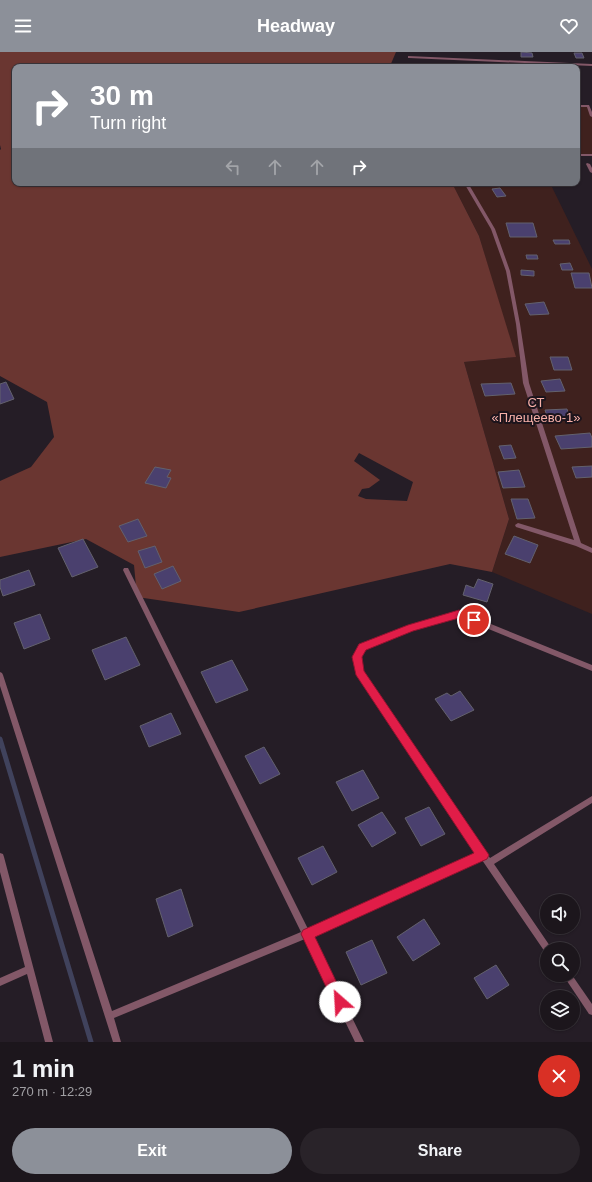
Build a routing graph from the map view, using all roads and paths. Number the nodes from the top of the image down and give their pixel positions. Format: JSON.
{"nodes":[{"id":1,"x":409,"y":57,"type":"dead end"},
{"id":2,"x":569,"y":64,"type":"edge"},
{"id":3,"x":580,"y":64,"type":"edge"},
{"id":4,"x":592,"y":65,"type":"edge"},
{"id":5,"x":580,"y":106,"type":"edge"},
{"id":6,"x":592,"y":116,"type":"edge"},
{"id":7,"x":580,"y":155,"type":"edge"},
{"id":8,"x":592,"y":155,"type":"edge"},
{"id":9,"x":588,"y":164,"type":"dead end"},
{"id":10,"x":592,"y":172,"type":"edge"},
{"id":11,"x":468,"y":186,"type":"edge"},
{"id":12,"x":518,"y":525,"type":"dead end"},
{"id":13,"x":578,"y":544,"type":"junction"},
{"id":14,"x":592,"y":551,"type":"edge"},
{"id":15,"x":126,"y":570,"type":"dead end"},
{"id":16,"x":592,"y":668,"type":"edge"},
{"id":17,"x":0,"y":675,"type":"edge"},
{"id":18,"x":592,"y":799,"type":"edge"},
{"id":19,"x":483,"y":855,"type":"junction"},
{"id":20,"x":0,"y":856,"type":"edge"},
{"id":21,"x":489,"y":863,"type":"junction"},
{"id":22,"x":307,"y":934,"type":"junction"},
{"id":23,"x":543,"y":942,"type":"edge"},
{"id":24,"x":29,"y":969,"type":"junction"},
{"id":25,"x":0,"y":982,"type":"edge"},
{"id":26,"x":572,"y":982,"type":"edge"},
{"id":27,"x":592,"y":1011,"type":"edge"},
{"id":28,"x":109,"y":1016,"type":"junction"},
{"id":29,"x":49,"y":1042,"type":"edge"},
{"id":30,"x":117,"y":1042,"type":"edge"},
{"id":31,"x":360,"y":1042,"type":"edge"}],
"edges":[{"from":1,"to":2,"type":"lane"},
{"from":3,"to":4,"type":"lane"},
{"from":5,"to":6,"type":"lane"},
{"from":7,"to":8,"type":"lane"},
{"from":9,"to":10,"type":"lane"},
{"from":11,"to":13,"type":"lane"},
{"from":12,"to":13,"type":"lane"},
{"from":13,"to":14,"type":"lane"},
{"from":15,"to":22,"type":"lane"},
{"from":16,"to":19,"type":"lane"},
{"from":17,"to":28,"type":"lane"},
{"from":18,"to":21,"type":"lane"},
{"from":19,"to":21,"type":"lane"},
{"from":19,"to":22,"type":"lane"},
{"from":20,"to":24,"type":"lane"},
{"from":21,"to":23,"type":"lane"},
{"from":22,"to":28,"type":"lane"},
{"from":22,"to":31,"type":"lane"},
{"from":24,"to":25,"type":"lane"},
{"from":24,"to":29,"type":"lane"},
{"from":26,"to":27,"type":"lane"},
{"from":28,"to":30,"type":"lane"}]}
